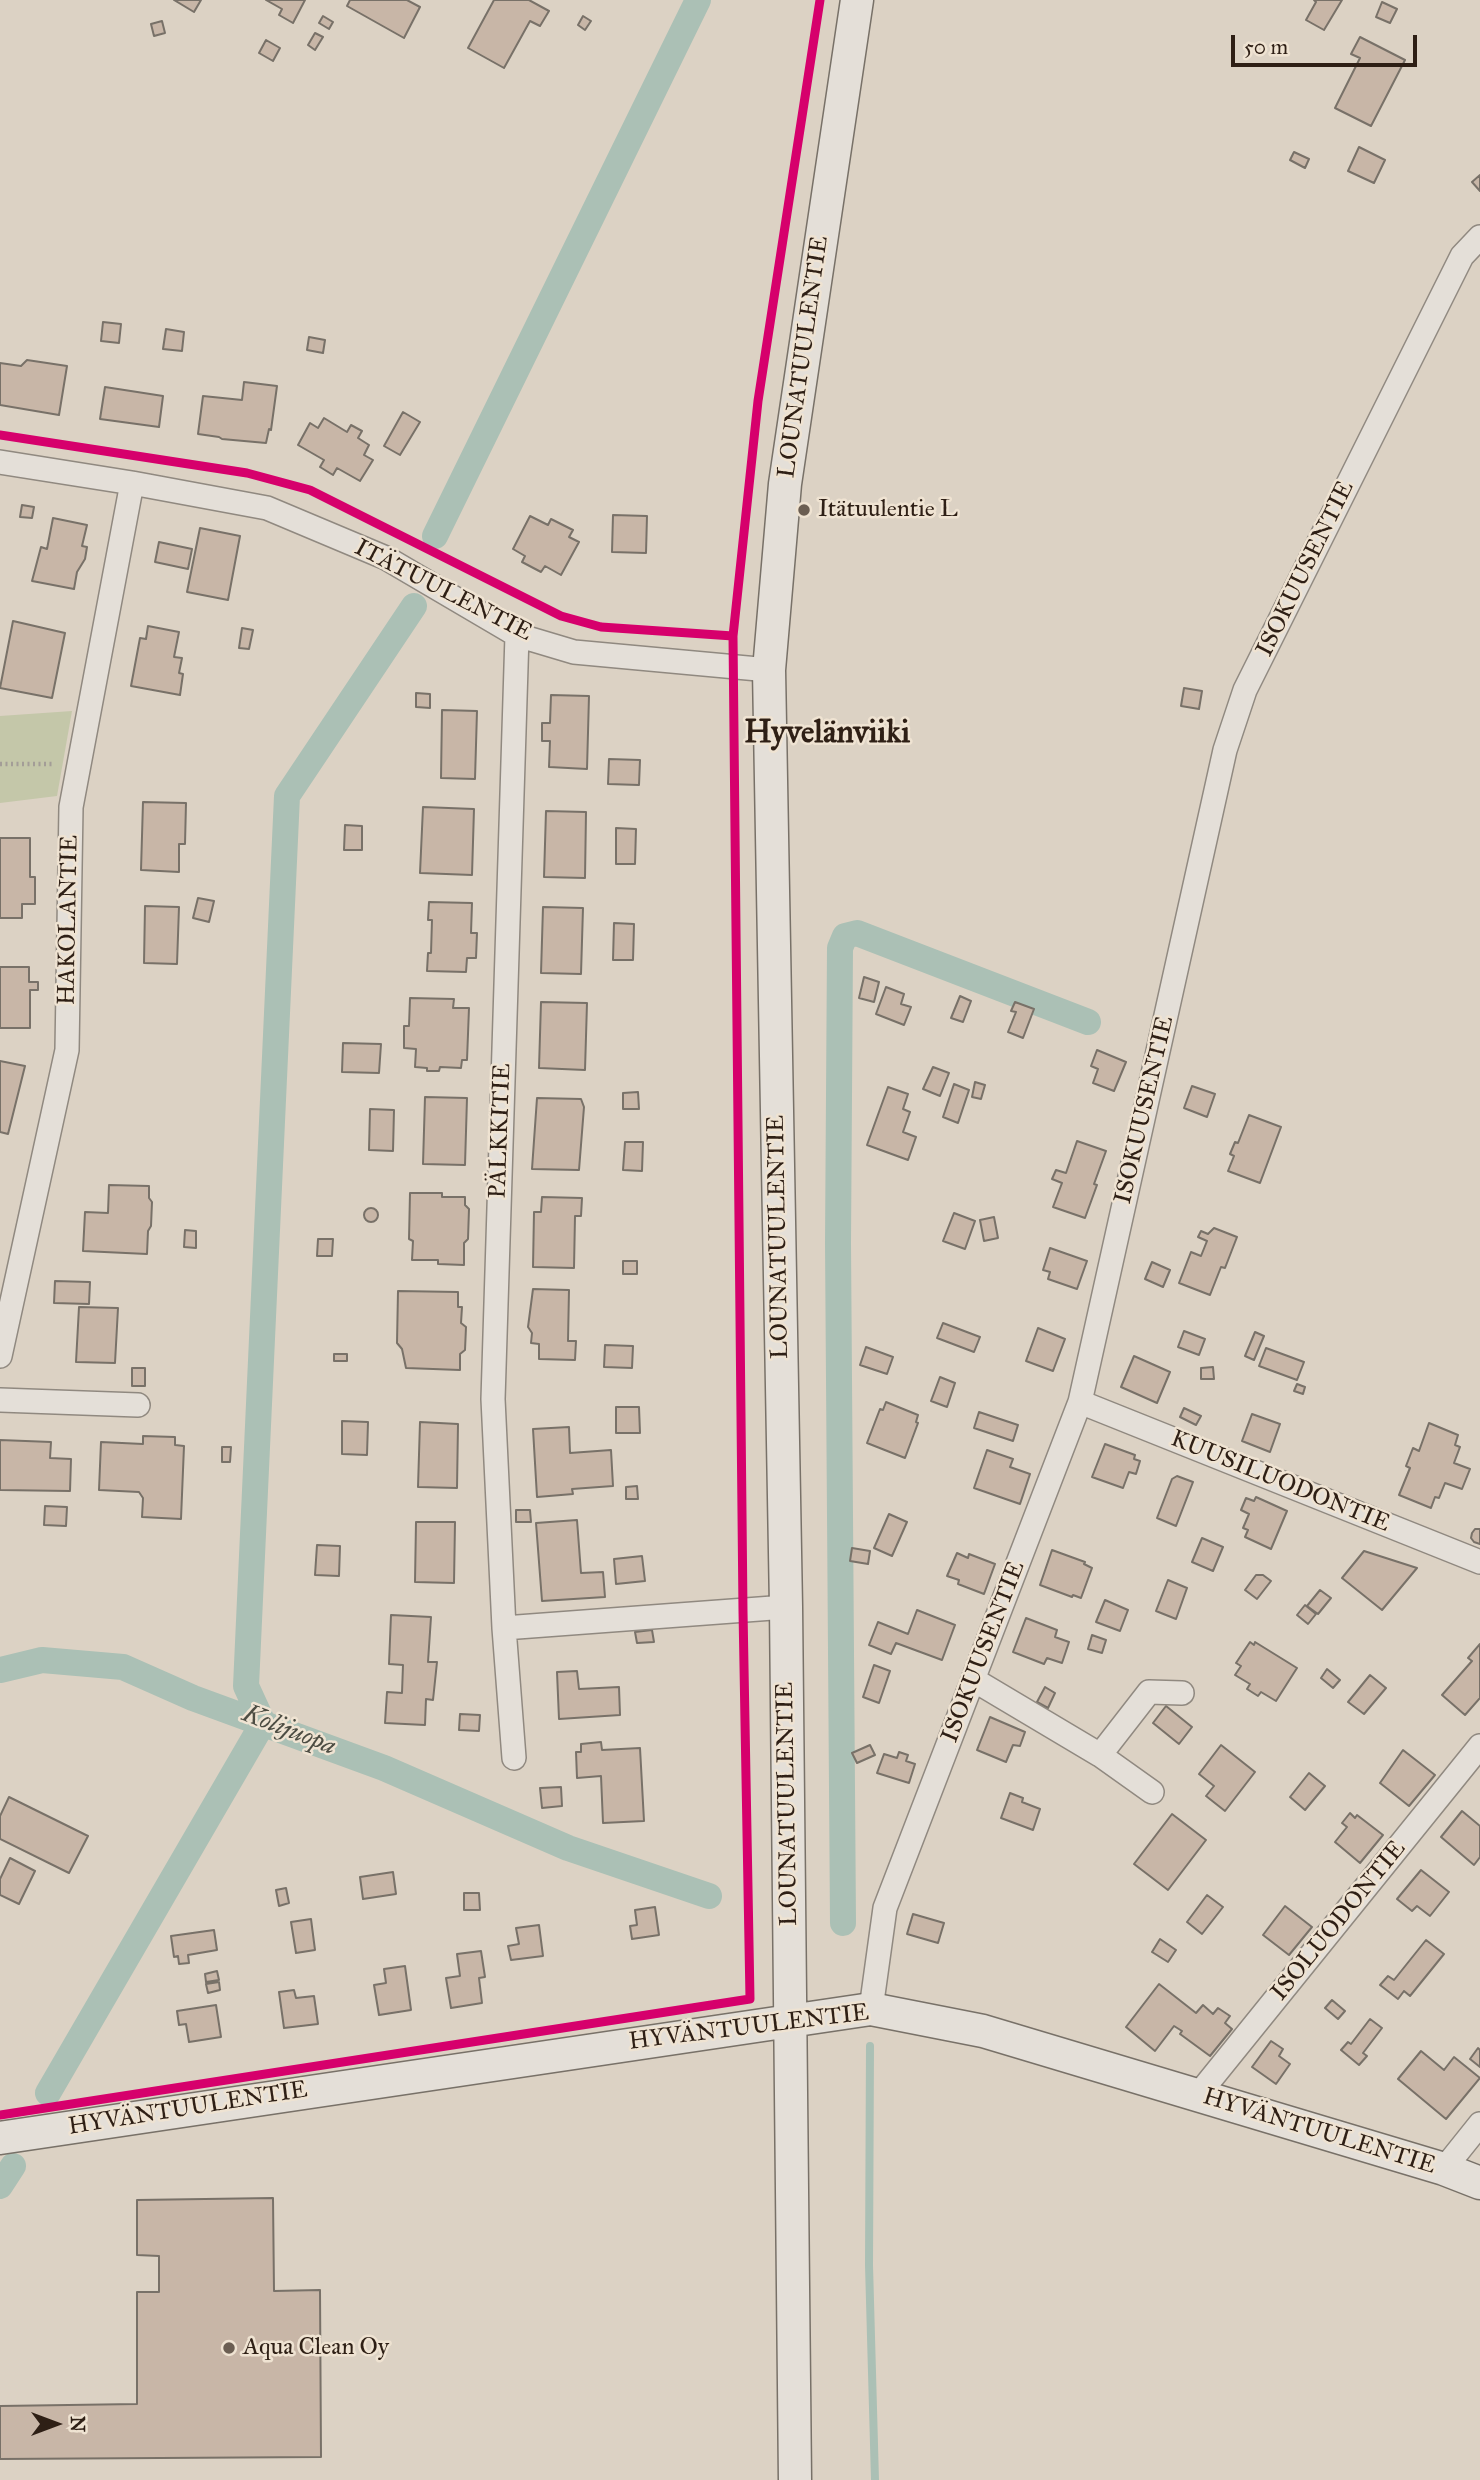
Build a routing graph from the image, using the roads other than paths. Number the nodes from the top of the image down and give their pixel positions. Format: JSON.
{"nodes":[{"id":1,"x":857,"y":0,"type":"edge"},
{"id":2,"x":1480,"y":237,"type":"edge"},
{"id":3,"x":0,"y":462,"type":"edge"},
{"id":4,"x":132,"y":483,"type":"junction"},
{"id":5,"x":517,"y":635,"type":"junction"},
{"id":6,"x":769,"y":670,"type":"junction"},
{"id":7,"x":0,"y":1356,"type":"edge"},
{"id":8,"x":0,"y":1400,"type":"edge"},
{"id":9,"x":1080,"y":1402,"type":"junction"},
{"id":10,"x":138,"y":1405,"type":"dead end"},
{"id":11,"x":1480,"y":1562,"type":"edge"},
{"id":12,"x":786,"y":1607,"type":"junction"},
{"id":13,"x":504,"y":1628,"type":"junction"},
{"id":14,"x":974,"y":1680,"type":"junction"},
{"id":15,"x":1182,"y":1693,"type":"dead end"},
{"id":16,"x":1480,"y":1746,"type":"edge"},
{"id":17,"x":1100,"y":1755,"type":"junction"},
{"id":18,"x":514,"y":1758,"type":"dead end"},
{"id":19,"x":1152,"y":1792,"type":"dead end"},
{"id":20,"x":871,"y":2009,"type":"junction"},
{"id":21,"x":790,"y":2019,"type":"junction"},
{"id":22,"x":1198,"y":2095,"type":"junction"},
{"id":23,"x":1480,"y":2124,"type":"edge"},
{"id":24,"x":0,"y":2138,"type":"edge"},
{"id":25,"x":1444,"y":2169,"type":"junction"},
{"id":26,"x":1480,"y":2183,"type":"edge"},
{"id":27,"x":794,"y":2480,"type":"edge"}],
"edges":[{"from":1,"to":6,"type":"street","name":"LOUNATUULENTIE"},
{"from":2,"to":9,"type":"street","name":"ISOKUUSENTIE"},
{"from":3,"to":4,"type":"street","name":"ITÄTUULENTIE"},
{"from":4,"to":5,"type":"street","name":"ITÄTUULENTIE"},
{"from":4,"to":7,"type":"street","name":"HAKOLANTIE"},
{"from":5,"to":6,"type":"street","name":"ITÄTUULENTIE"},
{"from":5,"to":13,"type":"street","name":"PÄLKKITIE"},
{"from":6,"to":12,"type":"street","name":"LOUNATUULENTIE"},
{"from":8,"to":10,"type":"street"},
{"from":9,"to":11,"type":"street","name":"KUUSILUODONTIE"},
{"from":9,"to":14,"type":"street","name":"ISOKUUSENTIE"},
{"from":12,"to":13,"type":"street"},
{"from":12,"to":21,"type":"street","name":"LOUNATUULENTIE"},
{"from":13,"to":18,"type":"street","name":"PÄLKKITIE"},
{"from":14,"to":17,"type":"street"},
{"from":14,"to":20,"type":"street","name":"ISOKUUSENTIE"},
{"from":15,"to":17,"type":"street"},
{"from":16,"to":22,"type":"street","name":"ISOLUODONTIE"},
{"from":17,"to":19,"type":"street"},
{"from":20,"to":21,"type":"street","name":"HYVÄNTUULENTIE"},
{"from":20,"to":22,"type":"street","name":"HYVÄNTUULENTIE"},
{"from":21,"to":24,"type":"street","name":"HYVÄNTUULENTIE"},
{"from":21,"to":27,"type":"street","name":"LOUNATUULENTIE"},
{"from":22,"to":25,"type":"street","name":"HYVÄNTUULENTIE"},
{"from":23,"to":25,"type":"street"},
{"from":25,"to":26,"type":"street","name":"HYVÄNTUULENTIE"}]}
